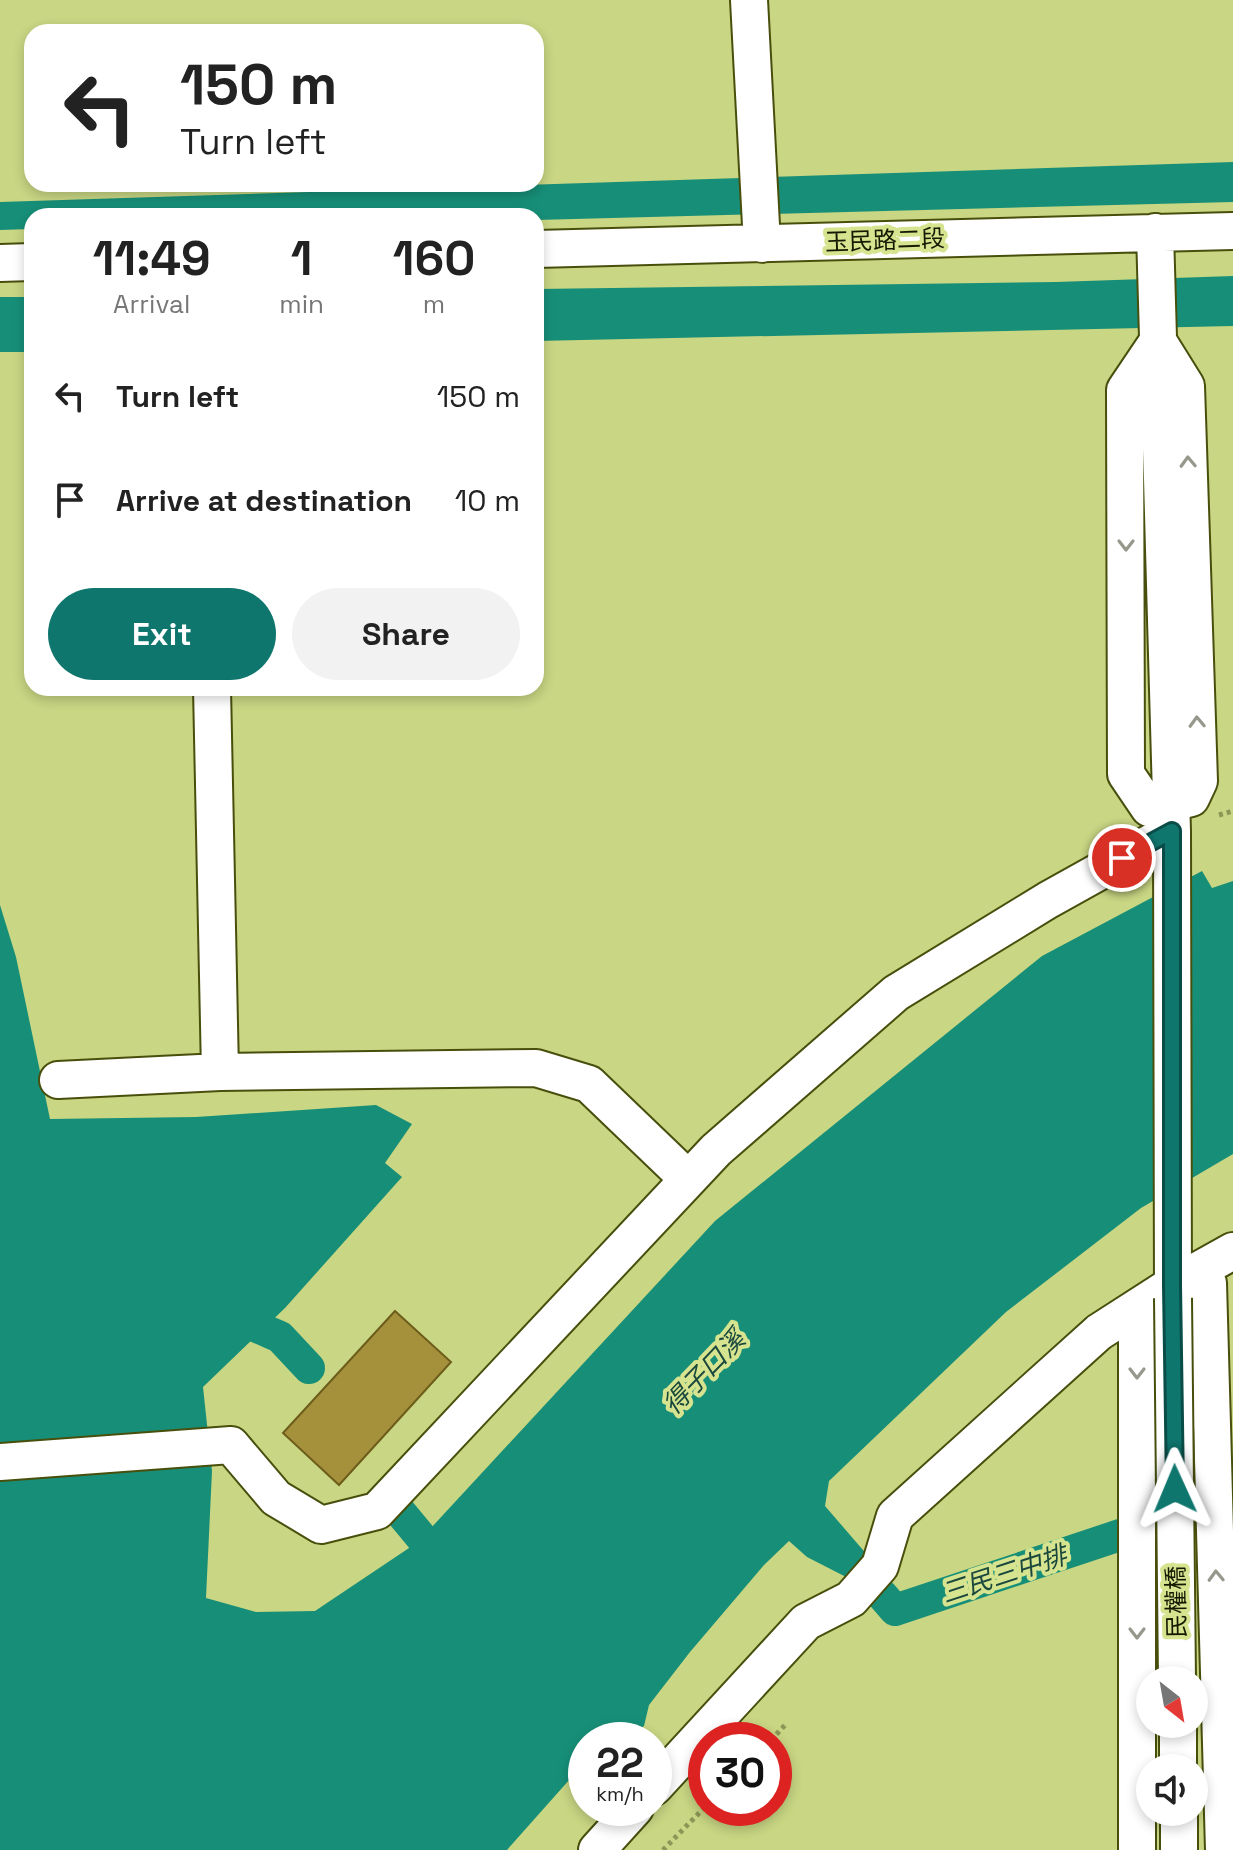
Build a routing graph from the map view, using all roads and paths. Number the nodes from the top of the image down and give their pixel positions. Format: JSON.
{"nodes":[{"id":1,"x":749,"y":0,"type":"edge"},
{"id":2,"x":1233,"y":231,"type":"edge"},
{"id":3,"x":1155,"y":232,"type":"junction"},
{"id":4,"x":762,"y":244,"type":"junction"},
{"id":5,"x":544,"y":249,"type":"edge"},
{"id":6,"x":24,"y":262,"type":"edge"},
{"id":7,"x":0,"y":263,"type":"edge"},
{"id":8,"x":212,"y":696,"type":"edge"},
{"id":9,"x":1169,"y":823,"type":"junction"},
{"id":10,"x":220,"y":1072,"type":"junction"},
{"id":11,"x":58,"y":1080,"type":"dead end"},
{"id":12,"x":688,"y":1179,"type":"junction"},
{"id":13,"x":1233,"y":1251,"type":"edge"},
{"id":14,"x":1220,"y":1276,"type":"edge"},
{"id":15,"x":1172,"y":1285,"type":"junction"},
{"id":16,"x":0,"y":1462,"type":"edge"},
{"id":17,"x":1177,"y":1666,"type":"edge"},
{"id":18,"x":672,"y":1767,"type":"edge"},
{"id":19,"x":688,"y":1824,"type":"edge"},
{"id":20,"x":619,"y":1826,"type":"edge"},
{"id":21,"x":1179,"y":1826,"type":"edge"},
{"id":22,"x":597,"y":1850,"type":"edge"},
{"id":23,"x":663,"y":1850,"type":"edge"},
{"id":24,"x":1137,"y":1850,"type":"edge"},
{"id":25,"x":1179,"y":1850,"type":"edge"},
{"id":26,"x":1224,"y":1850,"type":"edge"}],
"edges":[{"from":1,"to":4,"type":"street"},
{"from":2,"to":3,"type":"street","name":"玉民路二段"},
{"from":3,"to":4,"type":"street","name":"玉民路二段"},
{"from":3,"to":9,"type":"street","name":"民權橋"},
{"from":4,"to":5,"type":"street","name":"玉民路二段"},
{"from":6,"to":7,"type":"street"},
{"from":8,"to":10,"type":"street"},
{"from":9,"to":12,"type":"street"},
{"from":9,"to":15,"type":"street","name":"民權橋"},
{"from":10,"to":11,"type":"street"},
{"from":10,"to":12,"type":"street"},
{"from":12,"to":16,"type":"street"},
{"from":13,"to":15,"type":"street"},
{"from":14,"to":24,"type":"street","one_way":true},
{"from":26,"to":14,"type":"street","one_way":true},
{"from":15,"to":17,"type":"street","name":"民權橋","bridge":true},
{"from":15,"to":18,"type":"street"},
{"from":19,"to":23,"type":"path"},
{"from":20,"to":22,"type":"street"},
{"from":21,"to":25,"type":"street"}]}
